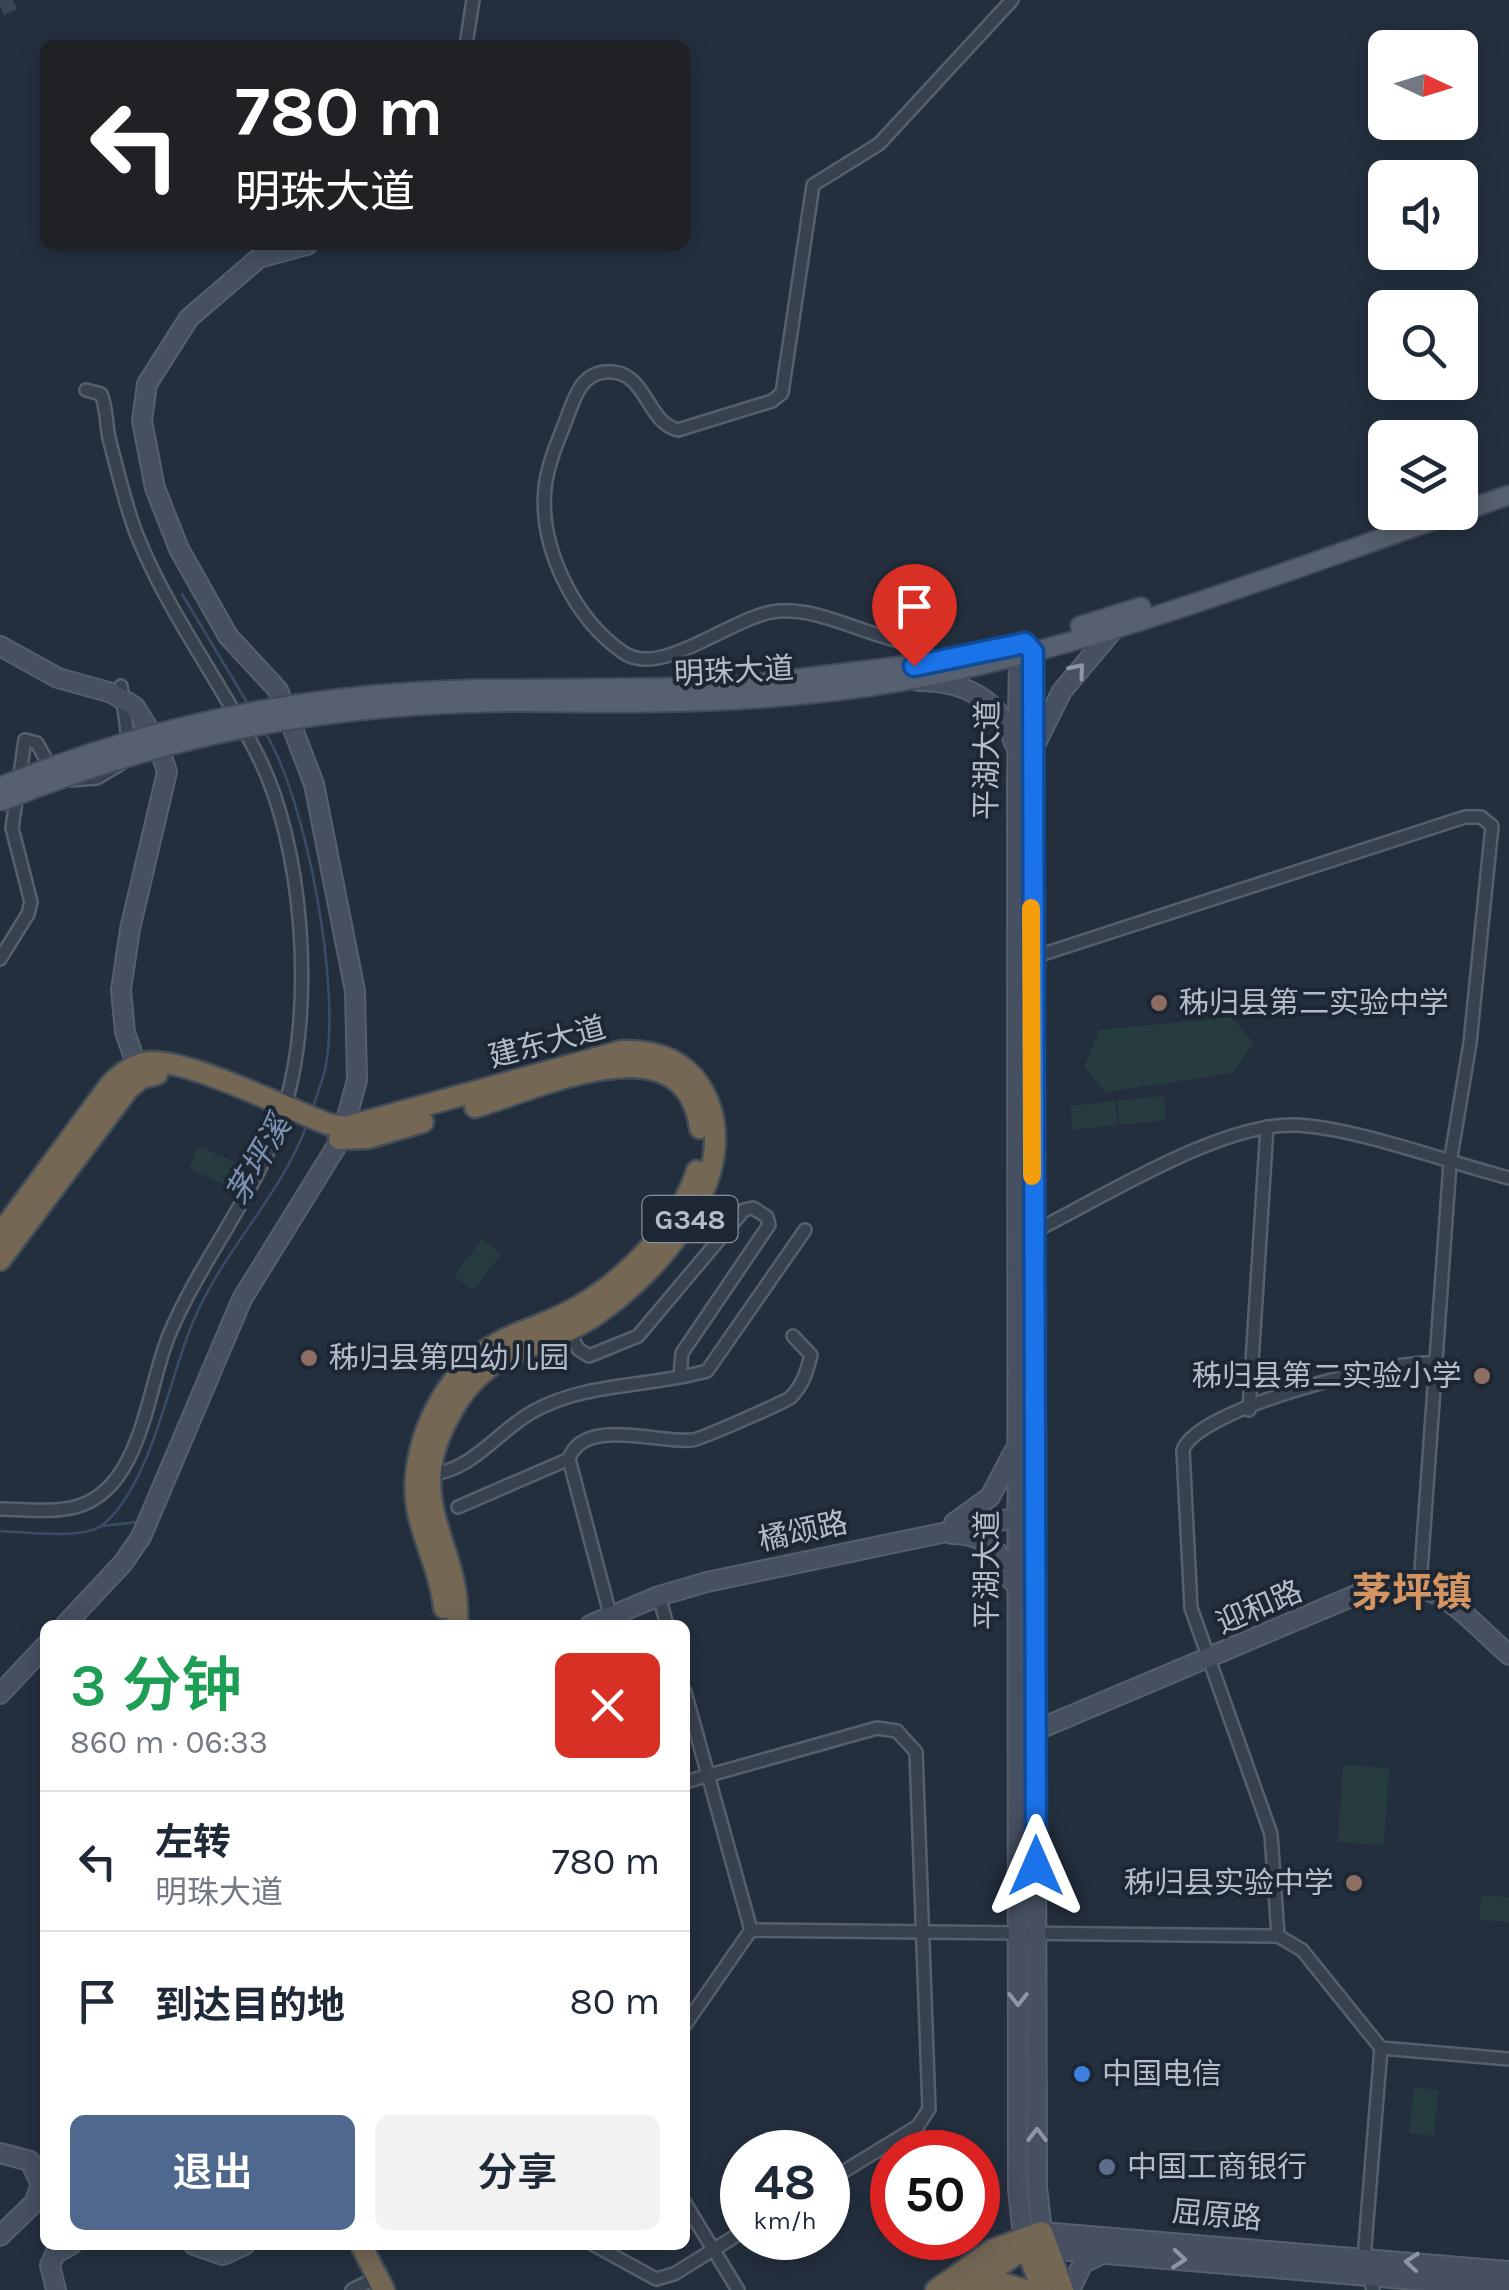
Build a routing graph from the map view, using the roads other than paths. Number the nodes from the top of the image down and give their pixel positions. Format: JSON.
{"nodes":[{"id":1,"x":472,"y":0,"type":"edge"},
{"id":2,"x":1012,"y":0,"type":"edge"},
{"id":3,"x":467,"y":40,"type":"edge"},
{"id":4,"x":289,"y":250,"type":"edge"},
{"id":5,"x":86,"y":390,"type":"dead end"},
{"id":6,"x":1509,"y":483,"type":"edge"},
{"id":7,"x":1478,"y":493,"type":"edge"},
{"id":8,"x":1509,"y":495,"type":"edge"},
{"id":9,"x":1478,"y":506,"type":"edge"},
{"id":10,"x":1369,"y":530,"type":"edge"},
{"id":11,"x":1405,"y":530,"type":"edge"},
{"id":12,"x":1114,"y":628,"type":"junction"},
{"id":13,"x":0,"y":646,"type":"edge"},
{"id":14,"x":1026,"y":650,"type":"junction"},
{"id":15,"x":936,"y":662,"type":"junction"},
{"id":16,"x":898,"y":682,"type":"junction"},
{"id":17,"x":122,"y":693,"type":"junction"},
{"id":18,"x":520,"y":695,"type":"junction"},
{"id":19,"x":1024,"y":783,"type":"junction"},
{"id":20,"x":0,"y":786,"type":"edge"},
{"id":21,"x":0,"y":802,"type":"edge"},
{"id":22,"x":0,"y":958,"type":"edge"},
{"id":23,"x":1024,"y":959,"type":"junction"},
{"id":24,"x":139,"y":1071,"type":"junction"},
{"id":25,"x":288,"y":1115,"type":"junction"},
{"id":26,"x":1267,"y":1127,"type":"junction"},
{"id":27,"x":335,"y":1131,"type":"junction"},
{"id":28,"x":1450,"y":1162,"type":"junction"},
{"id":29,"x":1509,"y":1178,"type":"edge"},
{"id":30,"x":805,"y":1230,"type":"dead end"},
{"id":31,"x":0,"y":1234,"type":"edge"},
{"id":32,"x":1025,"y":1234,"type":"junction"},
{"id":33,"x":0,"y":1260,"type":"edge"},
{"id":34,"x":566,"y":1322,"type":"junction"},
{"id":35,"x":793,"y":1336,"type":"dead end"},
{"id":36,"x":1436,"y":1363,"type":"junction"},
{"id":37,"x":680,"y":1376,"type":"junction"},
{"id":38,"x":1249,"y":1410,"type":"junction"},
{"id":39,"x":1017,"y":1438,"type":"junction"},
{"id":40,"x":569,"y":1459,"type":"junction"},
{"id":41,"x":423,"y":1474,"type":"junction"},
{"id":42,"x":458,"y":1507,"type":"dead end"},
{"id":43,"x":0,"y":1510,"type":"edge"},
{"id":44,"x":1026,"y":1515,"type":"junction"},
{"id":45,"x":927,"y":1534,"type":"junction"},
{"id":46,"x":1420,"y":1585,"type":"junction"},
{"id":47,"x":658,"y":1596,"type":"junction"},
{"id":48,"x":1017,"y":1610,"type":"junction"},
{"id":49,"x":610,"y":1614,"type":"junction"},
{"id":50,"x":70,"y":1620,"type":"edge"},
{"id":51,"x":443,"y":1620,"type":"edge"},
{"id":52,"x":457,"y":1620,"type":"edge"},
{"id":53,"x":599,"y":1620,"type":"edge"},
{"id":54,"x":665,"y":1620,"type":"edge"},
{"id":55,"x":40,"y":1651,"type":"edge"},
{"id":56,"x":1509,"y":1655,"type":"edge"},
{"id":57,"x":1208,"y":1658,"type":"junction"},
{"id":58,"x":0,"y":1694,"type":"edge"},
{"id":59,"x":690,"y":1710,"type":"edge"},
{"id":60,"x":1026,"y":1735,"type":"junction"},
{"id":61,"x":708,"y":1775,"type":"junction"},
{"id":62,"x":690,"y":1780,"type":"edge"},
{"id":63,"x":751,"y":1930,"type":"junction"},
{"id":64,"x":924,"y":1932,"type":"junction"},
{"id":65,"x":1027,"y":1933,"type":"junction"},
{"id":66,"x":1278,"y":1936,"type":"junction"},
{"id":67,"x":690,"y":2018,"type":"edge"},
{"id":68,"x":1381,"y":2048,"type":"junction"},
{"id":69,"x":1509,"y":2059,"type":"edge"},
{"id":70,"x":0,"y":2153,"type":"edge"},
{"id":71,"x":850,"y":2167,"type":"edge"},
{"id":72,"x":40,"y":2183,"type":"edge"},
{"id":73,"x":40,"y":2188,"type":"edge"},
{"id":74,"x":690,"y":2211,"type":"edge"},
{"id":75,"x":0,"y":2236,"type":"edge"},
{"id":76,"x":1035,"y":2242,"type":"junction"},
{"id":77,"x":720,"y":2246,"type":"edge"},
{"id":78,"x":62,"y":2250,"type":"edge"},
{"id":79,"x":208,"y":2250,"type":"edge"},
{"id":80,"x":234,"y":2250,"type":"edge"},
{"id":81,"x":363,"y":2250,"type":"edge"},
{"id":82,"x":603,"y":2250,"type":"edge"},
{"id":83,"x":713,"y":2250,"type":"junction"},
{"id":84,"x":1112,"y":2253,"type":"junction"},
{"id":85,"x":1509,"y":2271,"type":"edge"},
{"id":86,"x":1368,"y":2275,"type":"edge"},
{"id":87,"x":656,"y":2279,"type":"junction"},
{"id":88,"x":380,"y":2284,"type":"edge"},
{"id":89,"x":1509,"y":2288,"type":"edge"},
{"id":90,"x":56,"y":2290,"type":"edge"},
{"id":91,"x":352,"y":2290,"type":"edge"},
{"id":92,"x":645,"y":2290,"type":"edge"},
{"id":93,"x":738,"y":2290,"type":"edge"},
{"id":94,"x":936,"y":2290,"type":"edge"},
{"id":95,"x":965,"y":2290,"type":"edge"},
{"id":96,"x":1026,"y":2290,"type":"edge"},
{"id":97,"x":1042,"y":2290,"type":"edge"},
{"id":98,"x":1066,"y":2290,"type":"edge"}],
"edges":[{"from":1,"to":3,"type":"street"},
{"from":2,"to":15,"type":"street"},
{"from":4,"to":27,"type":"main road"},
{"from":5,"to":25,"type":"street"},
{"from":6,"to":7,"type":"main road"},
{"from":8,"to":9,"type":"main road","name":"明珠大道"},
{"from":10,"to":14,"type":"main road","name":"明珠大道"},
{"from":11,"to":12,"type":"main road","name":"明珠大道"},
{"from":12,"to":14,"type":"main road","name":"明珠大道"},
{"from":19,"to":12,"type":"main road","one_way":true},
{"from":13,"to":17,"type":"main road"},
{"from":14,"to":15,"type":"main road","name":"明珠大道"},
{"from":14,"to":16,"type":"main road","name":"明珠大道"},
{"from":14,"to":19,"type":"main road","name":"平湖大道"},
{"from":15,"to":18,"type":"main road","name":"明珠大道"},
{"from":16,"to":18,"type":"main road","name":"明珠大道"},
{"from":16,"to":19,"type":"main road"},
{"from":17,"to":22,"type":"street"},
{"from":17,"to":24,"type":"main road"},
{"from":18,"to":20,"type":"main road","name":"明珠大道","bridge":true},
{"from":18,"to":21,"type":"main road","name":"明珠大道","bridge":true},
{"from":19,"to":23,"type":"main road","name":"平湖大道"},
{"from":23,"to":28,"type":"street"},
{"from":23,"to":32,"type":"main road","name":"平湖大道"},
{"from":24,"to":25,"type":"highway"},
{"from":24,"to":31,"type":"highway"},
{"from":24,"to":33,"type":"highway"},
{"from":25,"to":27,"type":"highway"},
{"from":25,"to":43,"type":"street"},
{"from":26,"to":28,"type":"street"},
{"from":26,"to":32,"type":"street"},
{"from":26,"to":38,"type":"street"},
{"from":27,"to":34,"type":"highway","name":"建东大道","number":"G348"},
{"from":27,"to":50,"type":"main road"},
{"from":28,"to":29,"type":"street"},
{"from":28,"to":36,"type":"street"},
{"from":30,"to":37,"type":"street"},
{"from":32,"to":39,"type":"main road","name":"平湖大道"},
{"from":32,"to":44,"type":"main road","name":"平湖大道"},
{"from":34,"to":37,"type":"street"},
{"from":34,"to":41,"type":"highway","name":"建东大道","number":"G348"},
{"from":35,"to":40,"type":"street"},
{"from":36,"to":38,"type":"street"},
{"from":36,"to":46,"type":"street"},
{"from":37,"to":41,"type":"street"},
{"from":38,"to":57,"type":"street"},
{"from":39,"to":44,"type":"main road","name":"平湖大道"},
{"from":39,"to":45,"type":"main road"},
{"from":40,"to":42,"type":"street"},
{"from":40,"to":49,"type":"street"},
{"from":41,"to":51,"type":"highway","name":"建东大道","number":"G348"},
{"from":41,"to":52,"type":"highway","name":"建东大道","number":"G348"},
{"from":44,"to":45,"type":"main road","name":"橘颂路"},
{"from":44,"to":48,"type":"main road","name":"平湖大道"},
{"from":44,"to":60,"type":"main road","name":"平湖大道"},
{"from":45,"to":47,"type":"main road","name":"橘颂路"},
{"from":45,"to":48,"type":"main road"},
{"from":46,"to":56,"type":"main road"},
{"from":46,"to":57,"type":"main road","name":"迎和路"},
{"from":47,"to":49,"type":"main road","name":"橘颂路"},
{"from":47,"to":54,"type":"street"},
{"from":48,"to":60,"type":"main road","name":"平湖大道"},
{"from":49,"to":53,"type":"main road","name":"橘颂路"},
{"from":55,"to":58,"type":"main road"},
{"from":57,"to":60,"type":"main road","name":"迎和路"},
{"from":57,"to":66,"type":"street"},
{"from":59,"to":61,"type":"street"},
{"from":60,"to":65,"type":"main road","name":"平湖大道"},
{"from":61,"to":62,"type":"street"},
{"from":61,"to":63,"type":"street"},
{"from":61,"to":64,"type":"street"},
{"from":63,"to":64,"type":"street"},
{"from":63,"to":67,"type":"street"},
{"from":64,"to":65,"type":"street"},
{"from":64,"to":71,"type":"street"},
{"from":65,"to":66,"type":"street"},
{"from":65,"to":76,"type":"main road","name":"平湖大道"},
{"from":66,"to":68,"type":"street"},
{"from":68,"to":69,"type":"street"},
{"from":68,"to":86,"type":"street"},
{"from":70,"to":72,"type":"main road"},
{"from":73,"to":75,"type":"main road"},
{"from":74,"to":83,"type":"street"},
{"from":76,"to":84,"type":"main road","name":"屈原路"},
{"from":76,"to":86,"type":"main road","name":"屈原路"},
{"from":76,"to":94,"type":"highway"},
{"from":76,"to":95,"type":"highway"},
{"from":76,"to":97,"type":"highway","name":"平湖大道"},
{"from":76,"to":98,"type":"highway","name":"平湖大道"},
{"from":77,"to":83,"type":"street"},
{"from":78,"to":90,"type":"main road"},
{"from":79,"to":80,"type":"main road"},
{"from":81,"to":88,"type":"highway"},
{"from":82,"to":87,"type":"street"},
{"from":83,"to":87,"type":"street"},
{"from":83,"to":93,"type":"street"},
{"from":84,"to":86,"type":"main road","name":"屈原路","one_way":true},
{"from":84,"to":98,"type":"main road"},
{"from":85,"to":86,"type":"main road","name":"屈原路","one_way":true},
{"from":86,"to":89,"type":"main road","name":"屈原路"},
{"from":87,"to":92,"type":"street"},
{"from":88,"to":91,"type":"street"},
{"from":95,"to":96,"type":"highway"}]}
